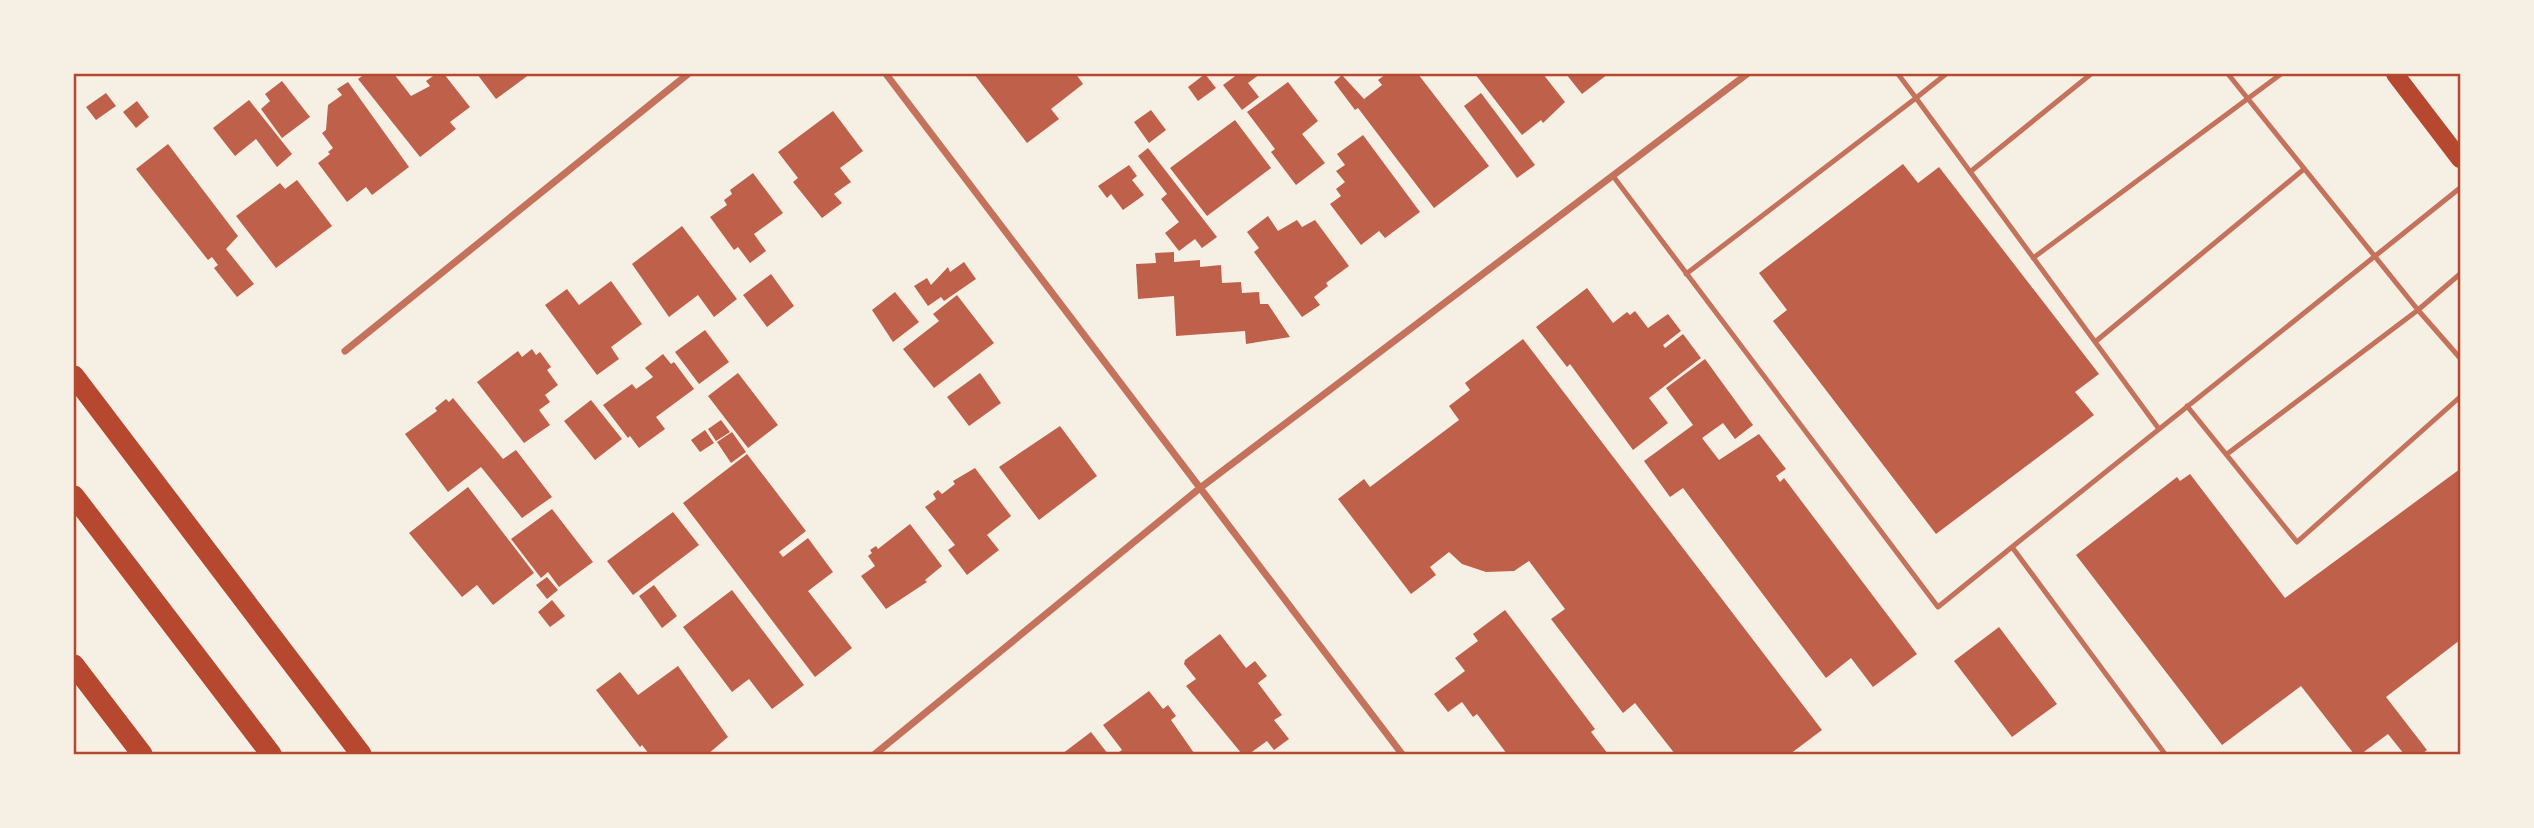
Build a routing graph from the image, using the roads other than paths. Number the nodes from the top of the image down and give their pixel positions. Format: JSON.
{"nodes":[{"id":1,"x":688,"y":74,"type":"edge"},
{"id":2,"x":886,"y":74,"type":"edge"},
{"id":3,"x":1747,"y":74,"type":"edge"},
{"id":4,"x":1898,"y":74,"type":"edge"},
{"id":5,"x":1945,"y":74,"type":"edge"},
{"id":6,"x":2091,"y":74,"type":"edge"},
{"id":7,"x":2228,"y":74,"type":"edge"},
{"id":8,"x":2281,"y":74,"type":"edge"},
{"id":9,"x":2395,"y":74,"type":"edge"},
{"id":10,"x":1916,"y":98,"type":"junction"},
{"id":11,"x":2248,"y":98,"type":"junction"},
{"id":12,"x":2460,"y":159,"type":"edge"},
{"id":13,"x":2304,"y":169,"type":"junction"},
{"id":14,"x":1970,"y":172,"type":"junction"},
{"id":15,"x":1613,"y":176,"type":"junction"},
{"id":16,"x":2460,"y":188,"type":"edge"},
{"id":17,"x":2375,"y":257,"type":"junction"},
{"id":18,"x":2033,"y":258,"type":"junction"},
{"id":19,"x":1686,"y":274,"type":"junction"},
{"id":20,"x":2460,"y":274,"type":"edge"},
{"id":21,"x":2418,"y":310,"type":"junction"},
{"id":22,"x":2095,"y":342,"type":"junction"},
{"id":23,"x":345,"y":351,"type":"dead end"},
{"id":24,"x":2460,"y":358,"type":"edge"},
{"id":25,"x":74,"y":376,"type":"edge"},
{"id":26,"x":2460,"y":397,"type":"edge"},
{"id":27,"x":2187,"y":406,"type":"junction"},
{"id":28,"x":2159,"y":429,"type":"junction"},
{"id":29,"x":2227,"y":454,"type":"junction"},
{"id":30,"x":1200,"y":488,"type":"junction"},
{"id":31,"x":74,"y":496,"type":"edge"},
{"id":32,"x":2012,"y":547,"type":"junction"},
{"id":33,"x":74,"y":665,"type":"edge"},
{"id":34,"x":142,"y":754,"type":"edge"},
{"id":35,"x":271,"y":754,"type":"edge"},
{"id":36,"x":361,"y":754,"type":"edge"},
{"id":37,"x":874,"y":754,"type":"edge"},
{"id":38,"x":1402,"y":754,"type":"edge"},
{"id":39,"x":2165,"y":754,"type":"edge"}],
"edges":[{"from":1,"to":23,"type":"street"},
{"from":2,"to":30,"type":"street"},
{"from":3,"to":15,"type":"street"},
{"from":4,"to":10,"type":"lane"},
{"from":5,"to":10,"type":"lane"},
{"from":6,"to":14,"type":"lane"},
{"from":7,"to":11,"type":"lane"},
{"from":8,"to":11,"type":"lane"},
{"from":9,"to":12,"type":"main road"},
{"from":10,"to":14,"type":"lane"},
{"from":10,"to":19,"type":"lane"},
{"from":11,"to":13,"type":"lane"},
{"from":11,"to":18,"type":"lane"},
{"from":13,"to":17,"type":"lane"},
{"from":13,"to":22,"type":"lane"},
{"from":14,"to":18,"type":"lane"},
{"from":15,"to":19,"type":"lane"},
{"from":15,"to":30,"type":"street"},
{"from":16,"to":17,"type":"lane"},
{"from":17,"to":21,"type":"lane"},
{"from":17,"to":27,"type":"lane"},
{"from":18,"to":22,"type":"lane"},
{"from":19,"to":32,"type":"lane"},
{"from":20,"to":21,"type":"lane"},
{"from":21,"to":24,"type":"lane"},
{"from":21,"to":29,"type":"lane"},
{"from":22,"to":28,"type":"lane"},
{"from":25,"to":36,"type":"highway"},
{"from":26,"to":29,"type":"lane"},
{"from":27,"to":28,"type":"lane"},
{"from":27,"to":29,"type":"lane"},
{"from":28,"to":32,"type":"lane"},
{"from":30,"to":37,"type":"street"},
{"from":30,"to":38,"type":"street"},
{"from":31,"to":35,"type":"highway"},
{"from":32,"to":39,"type":"lane"},
{"from":33,"to":34,"type":"highway"}]}
